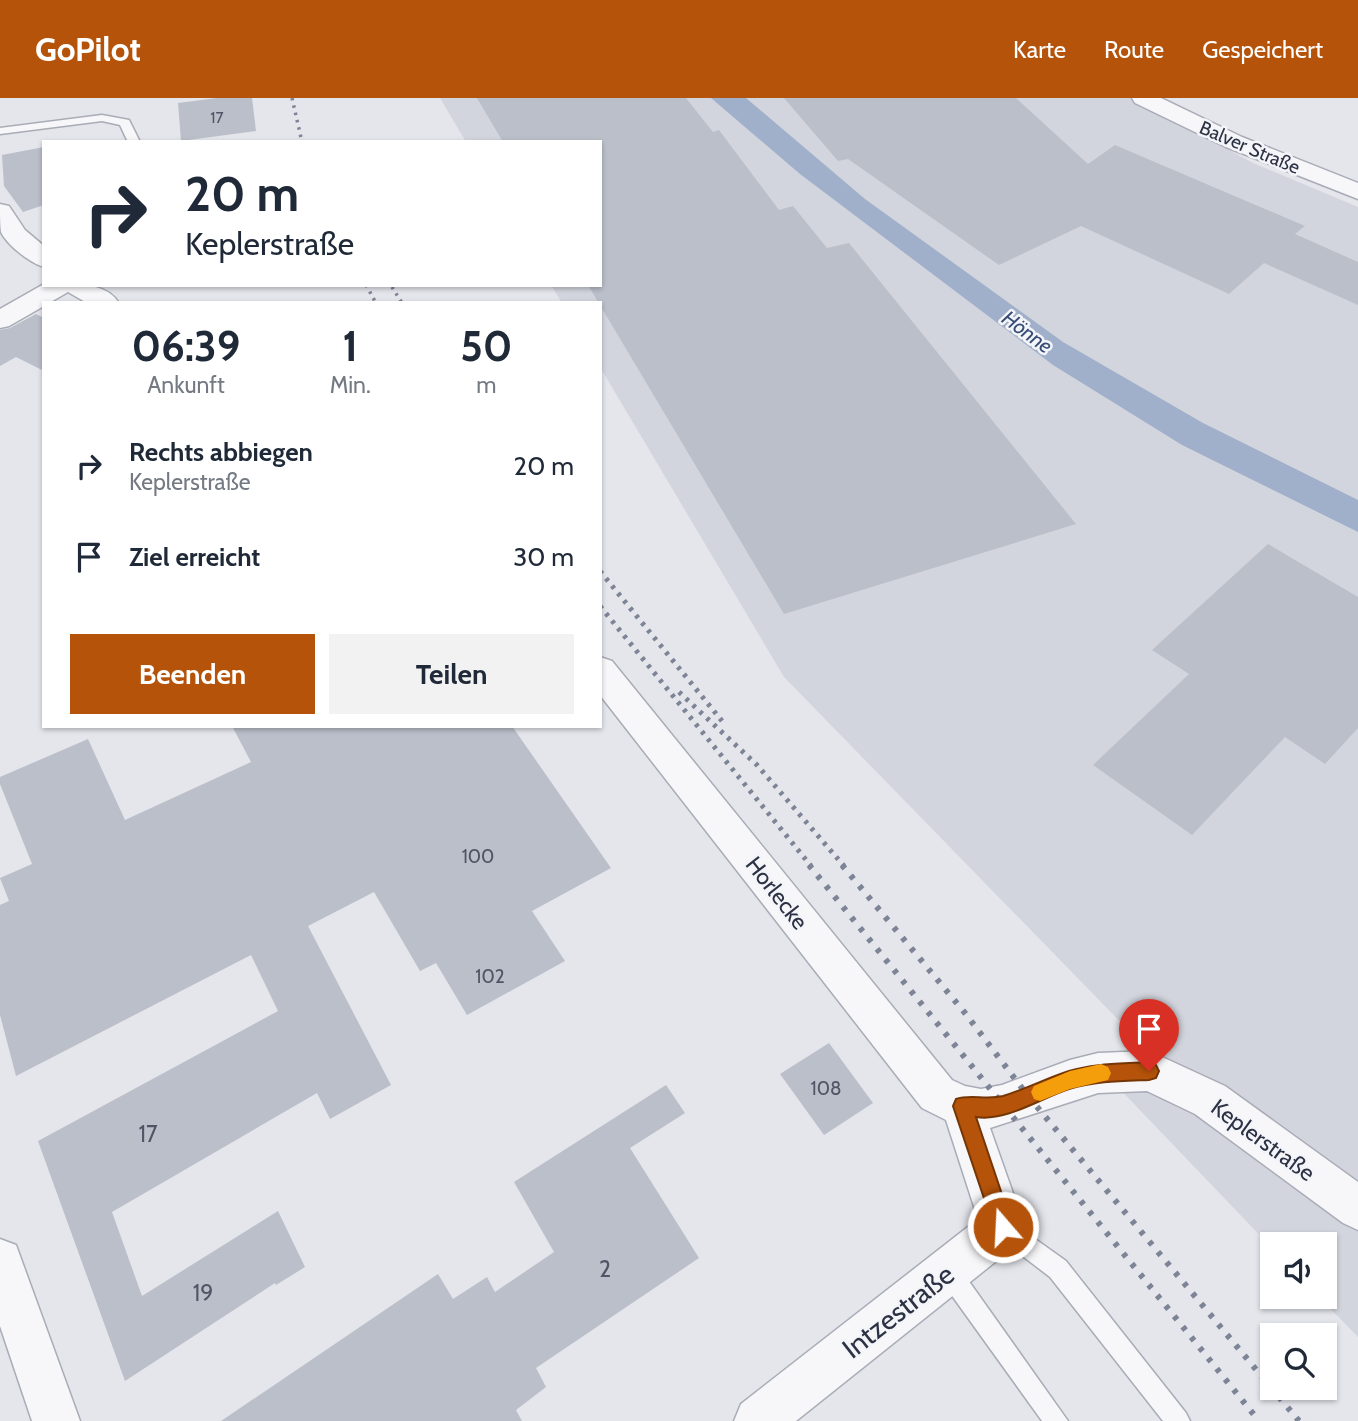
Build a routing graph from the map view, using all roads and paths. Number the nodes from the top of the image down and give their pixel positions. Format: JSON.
{"nodes":[{"id":1,"x":1143,"y":98,"type":"edge"},
{"id":2,"x":0,"y":131,"type":"edge"},
{"id":3,"x":133,"y":140,"type":"edge"},
{"id":4,"x":1358,"y":192,"type":"edge"},
{"id":5,"x":0,"y":211,"type":"edge"},
{"id":6,"x":42,"y":257,"type":"edge"},
{"id":7,"x":58,"y":287,"type":"edge"},
{"id":8,"x":79,"y":287,"type":"edge"},
{"id":9,"x":103,"y":301,"type":"edge"},
{"id":10,"x":0,"y":320,"type":"edge"},
{"id":11,"x":602,"y":673,"type":"edge"},
{"id":12,"x":962,"y":1106,"type":"junction"},
{"id":13,"x":1358,"y":1208,"type":"edge"},
{"id":14,"x":1003,"y":1227,"type":"junction"},
{"id":15,"x":0,"y":1261,"type":"edge"},
{"id":16,"x":948,"y":1271,"type":"junction"},
{"id":17,"x":56,"y":1421,"type":"edge"},
{"id":18,"x":758,"y":1421,"type":"edge"},
{"id":19,"x":1056,"y":1421,"type":"edge"},
{"id":20,"x":1178,"y":1421,"type":"edge"}],
"edges":[{"from":1,"to":4,"type":"street","name":"Balver Straße"},
{"from":2,"to":3,"type":"lane"},
{"from":5,"to":6,"type":"street"},
{"from":7,"to":10,"type":"street"},
{"from":8,"to":9,"type":"street"},
{"from":11,"to":12,"type":"street","name":"Horlecke"},
{"from":12,"to":13,"type":"street","name":"Keplerstraße"},
{"from":12,"to":14,"type":"street"},
{"from":14,"to":16,"type":"street","name":"Intzestraße"},
{"from":14,"to":20,"type":"lane"},
{"from":15,"to":17,"type":"street"},
{"from":16,"to":18,"type":"street","name":"Intzestraße"},
{"from":16,"to":19,"type":"lane"}]}
